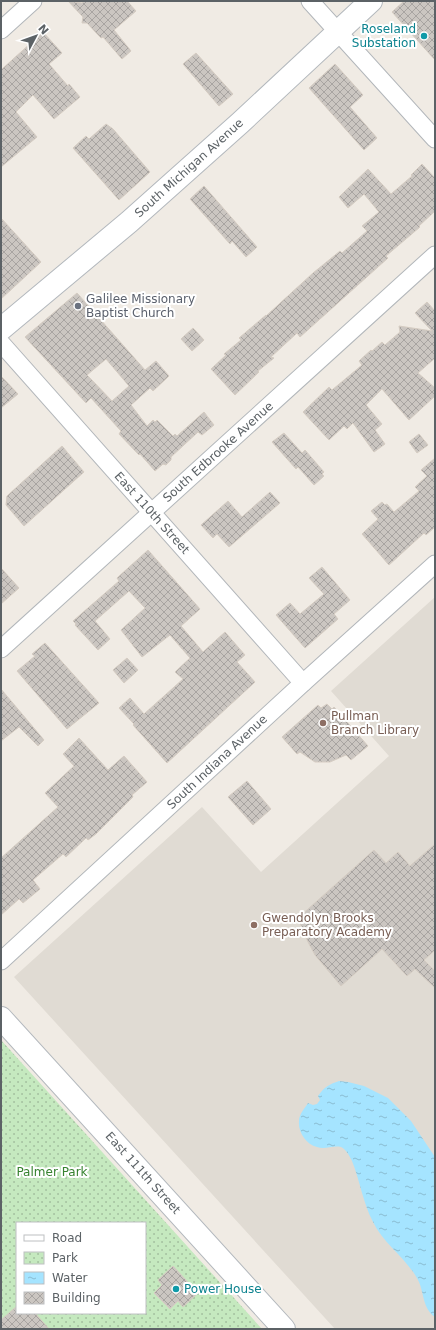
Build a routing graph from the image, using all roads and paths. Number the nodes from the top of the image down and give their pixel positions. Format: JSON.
{"nodes":[{"id":1,"x":33,"y":1,"type":"edge"},
{"id":2,"x":310,"y":1,"type":"edge"},
{"id":3,"x":371,"y":1,"type":"edge"},
{"id":4,"x":1,"y":30,"type":"edge"},
{"id":5,"x":338,"y":32,"type":"junction"},
{"id":6,"x":435,"y":139,"type":"edge"},
{"id":7,"x":435,"y":255,"type":"edge"},
{"id":8,"x":1,"y":329,"type":"edge"},
{"id":9,"x":1,"y":343,"type":"edge"},
{"id":10,"x":152,"y":512,"type":"junction"},
{"id":11,"x":435,"y":564,"type":"edge"},
{"id":12,"x":1,"y":649,"type":"edge"},
{"id":13,"x":303,"y":683,"type":"junction"},
{"id":14,"x":1,"y":961,"type":"edge"},
{"id":15,"x":1,"y":1018,"type":"edge"},
{"id":16,"x":284,"y":1329,"type":"edge"}],
"edges":[{"from":1,"to":4,"type":"street"},
{"from":2,"to":5,"type":"street"},
{"from":3,"to":5,"type":"main road","name":"South Michigan Avenue"},
{"from":5,"to":6,"type":"street"},
{"from":5,"to":8,"type":"main road","name":"South Michigan Avenue"},
{"from":7,"to":10,"type":"street","name":"South Edbrooke Avenue"},
{"from":9,"to":10,"type":"street","name":"East 110th Street"},
{"from":10,"to":12,"type":"street","name":"South Edbrooke Avenue"},
{"from":10,"to":13,"type":"street","name":"East 110th Street"},
{"from":11,"to":13,"type":"street","name":"South Indiana Avenue"},
{"from":13,"to":14,"type":"street","name":"South Indiana Avenue"},
{"from":15,"to":16,"type":"main road","name":"East 111th Street"}]}
